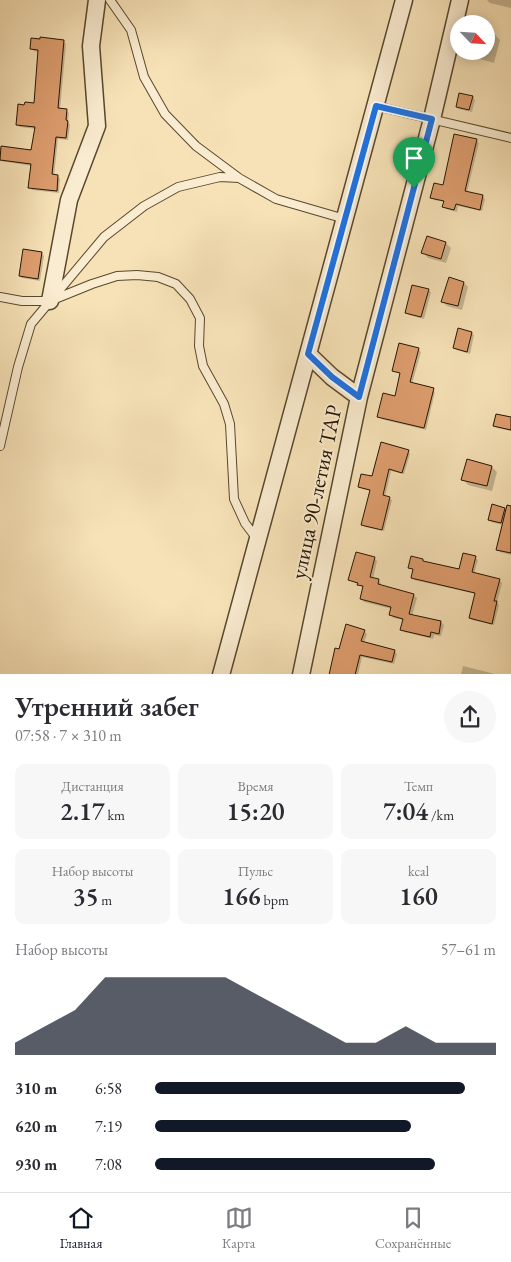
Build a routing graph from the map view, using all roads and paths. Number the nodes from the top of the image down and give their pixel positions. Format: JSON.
{"nodes":[{"id":1,"x":97,"y":0,"type":"edge"},
{"id":2,"x":110,"y":0,"type":"edge"},
{"id":3,"x":404,"y":0,"type":"edge"},
{"id":4,"x":460,"y":0,"type":"edge"},
{"id":5,"x":376,"y":106,"type":"junction"},
{"id":6,"x":432,"y":119,"type":"junction"},
{"id":7,"x":511,"y":138,"type":"edge"},
{"id":8,"x":239,"y":178,"type":"junction"},
{"id":9,"x":345,"y":219,"type":"junction"},
{"id":10,"x":0,"y":297,"type":"edge"},
{"id":11,"x":50,"y":301,"type":"junction"},
{"id":12,"x":308,"y":354,"type":"junction"},
{"id":13,"x":359,"y":397,"type":"junction"},
{"id":14,"x":0,"y":446,"type":"edge"},
{"id":15,"x":258,"y":540,"type":"junction"},
{"id":16,"x":221,"y":674,"type":"edge"},
{"id":17,"x":301,"y":674,"type":"edge"}],
"edges":[{"from":1,"to":11,"type":"street"},
{"from":2,"to":8,"type":"lane"},
{"from":3,"to":5,"type":"street"},
{"from":4,"to":6,"type":"street","name":"улица 90-летия ТАР"},
{"from":5,"to":6,"type":"lane"},
{"from":5,"to":9,"type":"street"},
{"from":6,"to":7,"type":"lane"},
{"from":6,"to":13,"type":"street","name":"улица 90-летия ТАР"},
{"from":8,"to":9,"type":"lane"},
{"from":8,"to":11,"type":"lane"},
{"from":9,"to":12,"type":"street"},
{"from":10,"to":11,"type":"lane"},
{"from":11,"to":14,"type":"lane"},
{"from":11,"to":15,"type":"lane"},
{"from":12,"to":13,"type":"street"},
{"from":12,"to":15,"type":"street"},
{"from":13,"to":17,"type":"street","name":"улица 90-летия ТАР"},
{"from":15,"to":16,"type":"street"}]}
